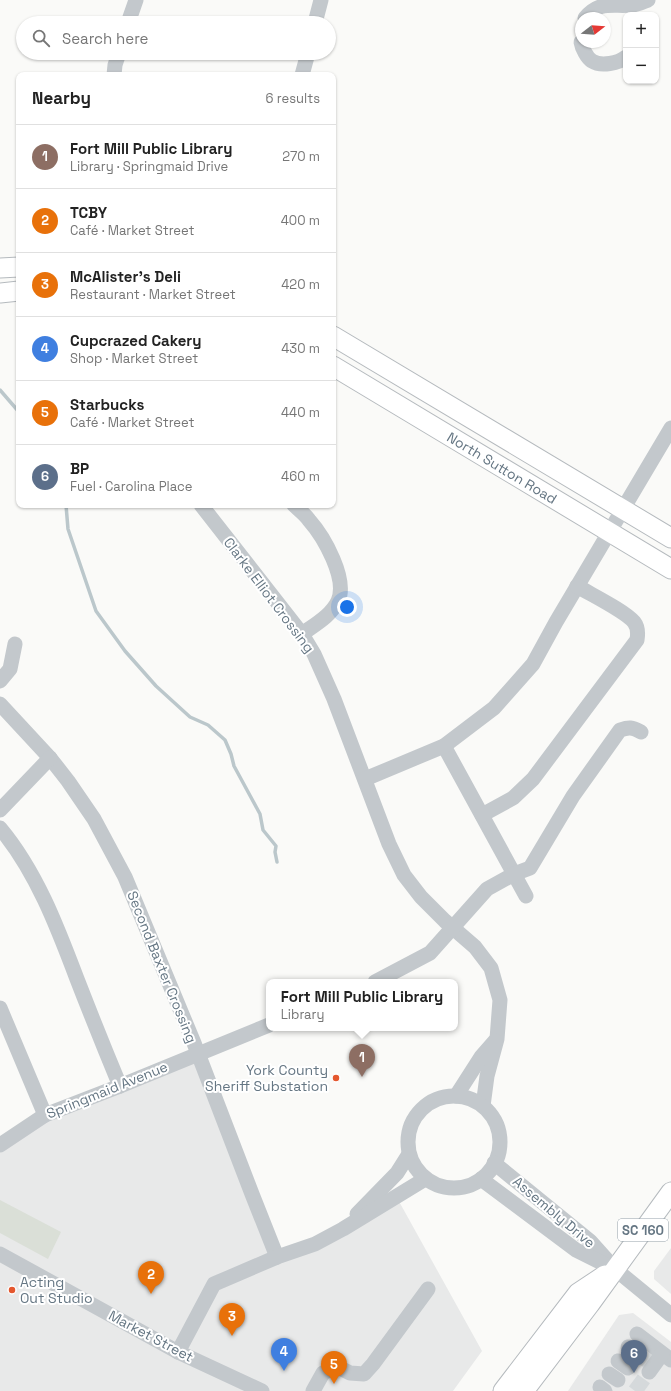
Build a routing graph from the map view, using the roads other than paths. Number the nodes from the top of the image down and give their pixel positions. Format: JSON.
{"nodes":[{"id":1,"x":136,"y":0,"type":"edge"},
{"id":2,"x":321,"y":0,"type":"edge"},
{"id":3,"x":648,"y":0,"type":"edge"},
{"id":4,"x":635,"y":10,"type":"edge"},
{"id":5,"x":592,"y":12,"type":"edge"},
{"id":6,"x":130,"y":16,"type":"edge"},
{"id":7,"x":317,"y":16,"type":"edge"},
{"id":8,"x":582,"y":48,"type":"edge"},
{"id":9,"x":623,"y":59,"type":"edge"},
{"id":10,"x":117,"y":60,"type":"edge"},
{"id":11,"x":306,"y":60,"type":"edge"},
{"id":12,"x":115,"y":72,"type":"edge"},
{"id":13,"x":303,"y":72,"type":"edge"},
{"id":14,"x":16,"y":267,"type":"edge"},
{"id":15,"x":0,"y":268,"type":"edge"},
{"id":16,"x":16,"y":291,"type":"edge"},
{"id":17,"x":0,"y":293,"type":"edge"},
{"id":18,"x":336,"y":338,"type":"edge"},
{"id":19,"x":336,"y":368,"type":"edge"},
{"id":20,"x":671,"y":428,"type":"edge"},
{"id":21,"x":203,"y":508,"type":"edge"},
{"id":22,"x":297,"y":508,"type":"edge"},
{"id":23,"x":623,"y":509,"type":"junction"},
{"id":24,"x":609,"y":532,"type":"junction"},
{"id":25,"x":671,"y":538,"type":"edge"},
{"id":26,"x":671,"y":569,"type":"edge"},
{"id":27,"x":577,"y":586,"type":"junction"},
{"id":28,"x":302,"y":634,"type":"junction"},
{"id":29,"x":15,"y":644,"type":"dead end"},
{"id":30,"x":0,"y":681,"type":"edge"},
{"id":31,"x":0,"y":704,"type":"edge"},
{"id":32,"x":641,"y":732,"type":"dead end"},
{"id":33,"x":444,"y":746,"type":"junction"},
{"id":34,"x":50,"y":758,"type":"junction"},
{"id":35,"x":365,"y":779,"type":"junction"},
{"id":36,"x":0,"y":810,"type":"edge"},
{"id":37,"x":482,"y":815,"type":"junction"},
{"id":38,"x":0,"y":828,"type":"edge"},
{"id":39,"x":514,"y":874,"type":"junction"},
{"id":40,"x":526,"y":896,"type":"dead end"},
{"id":41,"x":453,"y":928,"type":"junction"},
{"id":42,"x":381,"y":979,"type":"edge"},
{"id":43,"x":0,"y":1008,"type":"edge"},
{"id":44,"x":266,"y":1026,"type":"edge"},
{"id":45,"x":497,"y":1039,"type":"junction"},
{"id":46,"x":197,"y":1054,"type":"junction"},
{"id":47,"x":120,"y":1086,"type":"junction"},
{"id":48,"x":456,"y":1096,"type":"junction"},
{"id":49,"x":483,"y":1106,"type":"junction"},
{"id":50,"x":45,"y":1115,"type":"junction"},
{"id":51,"x":0,"y":1145,"type":"edge"},
{"id":52,"x":409,"y":1154,"type":"junction"},
{"id":53,"x":494,"y":1163,"type":"junction"},
{"id":54,"x":425,"y":1179,"type":"junction"},
{"id":55,"x":481,"y":1180,"type":"junction"},
{"id":56,"x":671,"y":1192,"type":"edge"},
{"id":57,"x":343,"y":1229,"type":"junction"},
{"id":58,"x":0,"y":1254,"type":"edge"},
{"id":59,"x":278,"y":1257,"type":"junction"},
{"id":60,"x":614,"y":1269,"type":"junction"},
{"id":61,"x":428,"y":1289,"type":"dead end"},
{"id":62,"x":671,"y":1315,"type":"edge"},
{"id":63,"x":637,"y":1334,"type":"dead end"},
{"id":64,"x":178,"y":1352,"type":"junction"},
{"id":65,"x":667,"y":1357,"type":"edge"},
{"id":66,"x":643,"y":1360,"type":"tunnel mouth"},
{"id":67,"x":262,"y":1391,"type":"edge"},
{"id":68,"x":313,"y":1391,"type":"edge"},
{"id":69,"x":503,"y":1391,"type":"edge"},
{"id":70,"x":524,"y":1391,"type":"edge"}],
"edges":[{"from":1,"to":6,"type":"street"},
{"from":2,"to":7,"type":"street"},
{"from":3,"to":4,"type":"street"},
{"from":4,"to":5,"type":"street"},
{"from":8,"to":9,"type":"street"},
{"from":10,"to":12,"type":"street"},
{"from":11,"to":13,"type":"street"},
{"from":14,"to":15,"type":"main road"},
{"from":16,"to":17,"type":"main road"},
{"from":18,"to":23,"type":"main road","name":"North Sutton Road"},
{"from":19,"to":24,"type":"main road","name":"North Sutton Road"},
{"from":20,"to":23,"type":"street"},
{"from":21,"to":28,"type":"street","name":"Clarke Elliot Crossing"},
{"from":22,"to":28,"type":"street"},
{"from":23,"to":24,"type":"street"},
{"from":23,"to":25,"type":"main road","name":"North Sutton Road"},
{"from":24,"to":26,"type":"main road","name":"North Sutton Road"},
{"from":24,"to":27,"type":"street"},
{"from":27,"to":33,"type":"street"},
{"from":27,"to":37,"type":"street"},
{"from":28,"to":35,"type":"street","name":"Clarke Elliot Crossing"},
{"from":29,"to":30,"type":"street"},
{"from":31,"to":34,"type":"street","name":"Second Baxter Crossing"},
{"from":32,"to":39,"type":"street"},
{"from":33,"to":35,"type":"street"},
{"from":33,"to":37,"type":"street"},
{"from":34,"to":36,"type":"street"},
{"from":34,"to":46,"type":"street","name":"Second Baxter Crossing"},
{"from":35,"to":41,"type":"street","name":"Clarke Elliot Crossing"},
{"from":37,"to":39,"type":"street"},
{"from":38,"to":47,"type":"street"},
{"from":39,"to":40,"type":"street"},
{"from":39,"to":41,"type":"street"},
{"from":41,"to":42,"type":"street"},
{"from":41,"to":45,"type":"street","name":"Clarke Elliot Crossing"},
{"from":43,"to":50,"type":"street"},
{"from":44,"to":46,"type":"street","name":"Springmaid Avenue"},
{"from":45,"to":48,"type":"street"},
{"from":45,"to":49,"type":"street","name":"Clarke Elliot Crossing"},
{"from":46,"to":47,"type":"street","name":"Springmaid Avenue"},
{"from":46,"to":59,"type":"street","name":"Second Baxter Crossing"},
{"from":47,"to":50,"type":"street","name":"Springmaid Avenue"},
{"from":48,"to":49,"type":"street"},
{"from":48,"to":52,"type":"street"},
{"from":49,"to":53,"type":"street"},
{"from":50,"to":51,"type":"street","name":"Springmaid Avenue"},
{"from":52,"to":54,"type":"street"},
{"from":52,"to":57,"type":"street"},
{"from":53,"to":55,"type":"street"},
{"from":53,"to":60,"type":"street","name":"Assembly Drive"},
{"from":54,"to":55,"type":"street"},
{"from":54,"to":57,"type":"street"},
{"from":55,"to":60,"type":"street","name":"Assembly Drive"},
{"from":56,"to":60,"type":"main road","number":"SC 160"},
{"from":57,"to":59,"type":"street"},
{"from":58,"to":64,"type":"street","name":"Market Street"},
{"from":59,"to":64,"type":"street"},
{"from":60,"to":62,"type":"street"},
{"from":60,"to":69,"type":"main road"},
{"from":60,"to":70,"type":"main road"},
{"from":61,"to":68,"type":"street"},
{"from":63,"to":65,"type":"street"},
{"from":64,"to":67,"type":"street","name":"Market Street"},
{"from":65,"to":66,"type":"street"}]}
